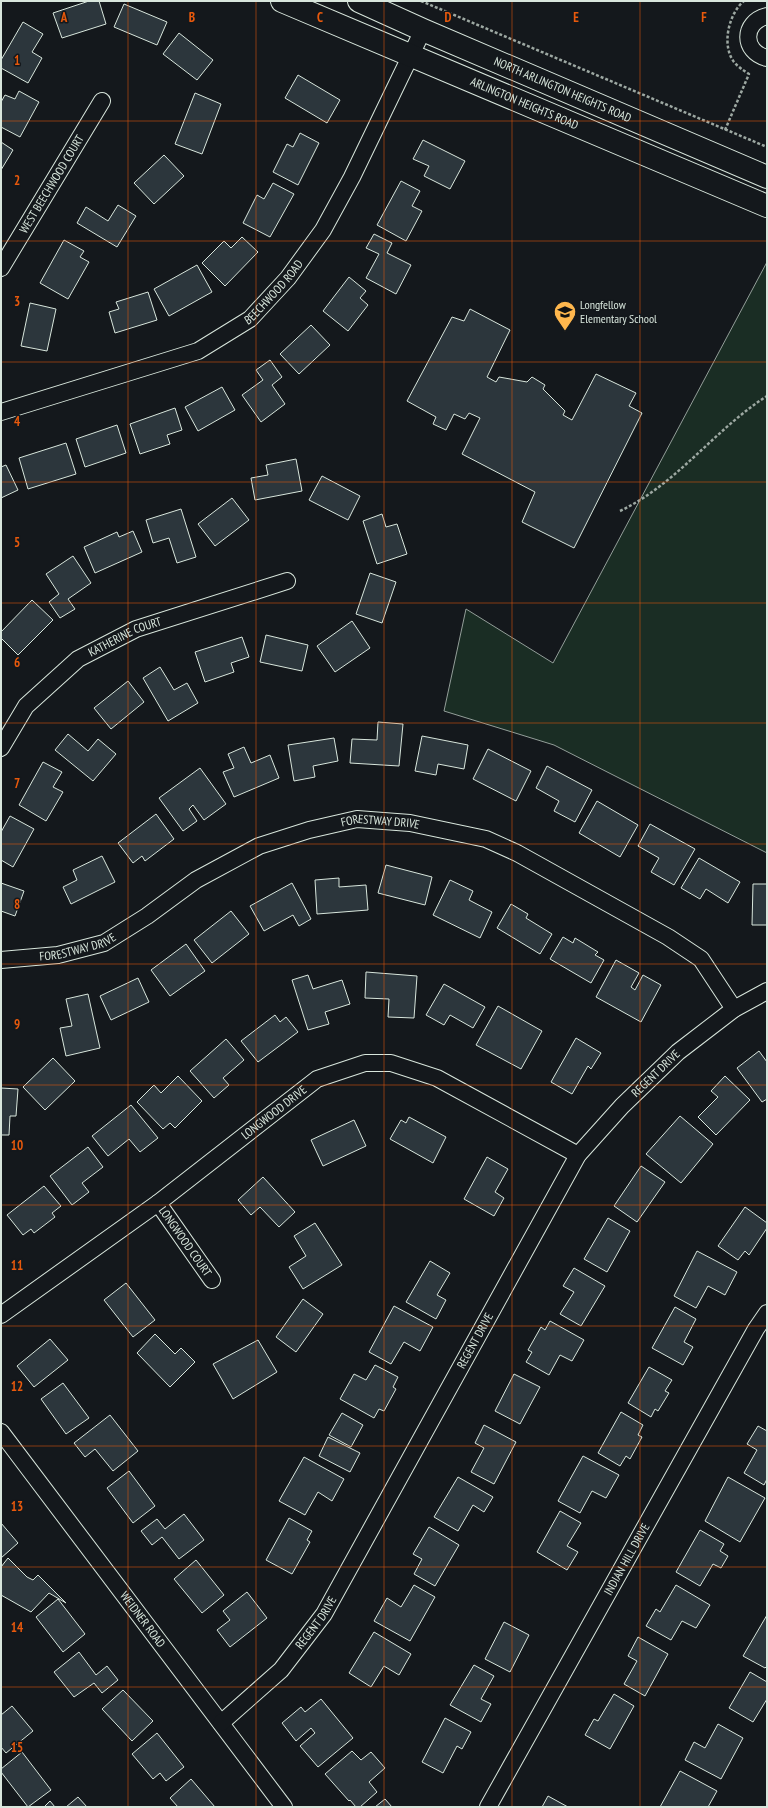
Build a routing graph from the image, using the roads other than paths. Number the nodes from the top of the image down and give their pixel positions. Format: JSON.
{"nodes":[{"id":1,"x":282,"y":1,"type":"edge"},
{"id":2,"x":359,"y":1,"type":"edge"},
{"id":3,"x":767,"y":16,"type":"edge"},
{"id":4,"x":422,"y":30,"type":"junction"},
{"id":5,"x":410,"y":56,"type":"junction"},
{"id":6,"x":767,"y":58,"type":"edge"},
{"id":7,"x":102,"y":101,"type":"dead end"},
{"id":8,"x":767,"y":177,"type":"edge"},
{"id":9,"x":767,"y":206,"type":"edge"},
{"id":10,"x":1,"y":268,"type":"edge"},
{"id":11,"x":1,"y":412,"type":"edge"},
{"id":12,"x":287,"y":581,"type":"dead end"},
{"id":13,"x":1,"y":748,"type":"edge"},
{"id":14,"x":1,"y":960,"type":"edge"},
{"id":15,"x":767,"y":991,"type":"edge"},
{"id":16,"x":734,"y":1009,"type":"junction"},
{"id":17,"x":578,"y":1155,"type":"junction"},
{"id":18,"x":158,"y":1202,"type":"junction"},
{"id":19,"x":212,"y":1280,"type":"dead end"},
{"id":20,"x":767,"y":1313,"type":"edge"},
{"id":21,"x":1,"y":1315,"type":"edge"},
{"id":22,"x":1,"y":1432,"type":"edge"},
{"id":23,"x":221,"y":1723,"type":"junction"},
{"id":24,"x":284,"y":1807,"type":"edge"},
{"id":25,"x":488,"y":1807,"type":"edge"}],
"edges":[{"from":1,"to":5,"type":"main road","name":"ARLINGTON HEIGHTS ROAD"},
{"from":2,"to":4,"type":"main road","name":"NORTH ARLINGTON HEIGHTS ROAD"},
{"from":3,"to":6,"type":"street"},
{"from":4,"to":5,"type":"street","name":"BEECHWOOD ROAD"},
{"from":4,"to":8,"type":"main road","name":"NORTH ARLINGTON HEIGHTS ROAD"},
{"from":5,"to":9,"type":"main road","name":"ARLINGTON HEIGHTS ROAD"},
{"from":5,"to":11,"type":"street","name":"BEECHWOOD ROAD"},
{"from":7,"to":10,"type":"street","name":"WEST BEECHWOOD COURT"},
{"from":12,"to":13,"type":"street","name":"KATHERINE COURT"},
{"from":14,"to":16,"type":"street","name":"FORESTWAY DRIVE"},
{"from":15,"to":16,"type":"street","name":"REGENT DRIVE"},
{"from":16,"to":17,"type":"street","name":"REGENT DRIVE"},
{"from":17,"to":18,"type":"street","name":"LONGWOOD DRIVE"},
{"from":17,"to":23,"type":"street","name":"REGENT DRIVE"},
{"from":18,"to":19,"type":"street","name":"LONGWOOD COURT"},
{"from":18,"to":21,"type":"street","name":"LONGWOOD DRIVE"},
{"from":20,"to":25,"type":"street","name":"INDIAN HILL DRIVE"},
{"from":22,"to":23,"type":"street","name":"WEIDNER ROAD"},
{"from":23,"to":24,"type":"street","name":"WEIDNER ROAD"}]}
